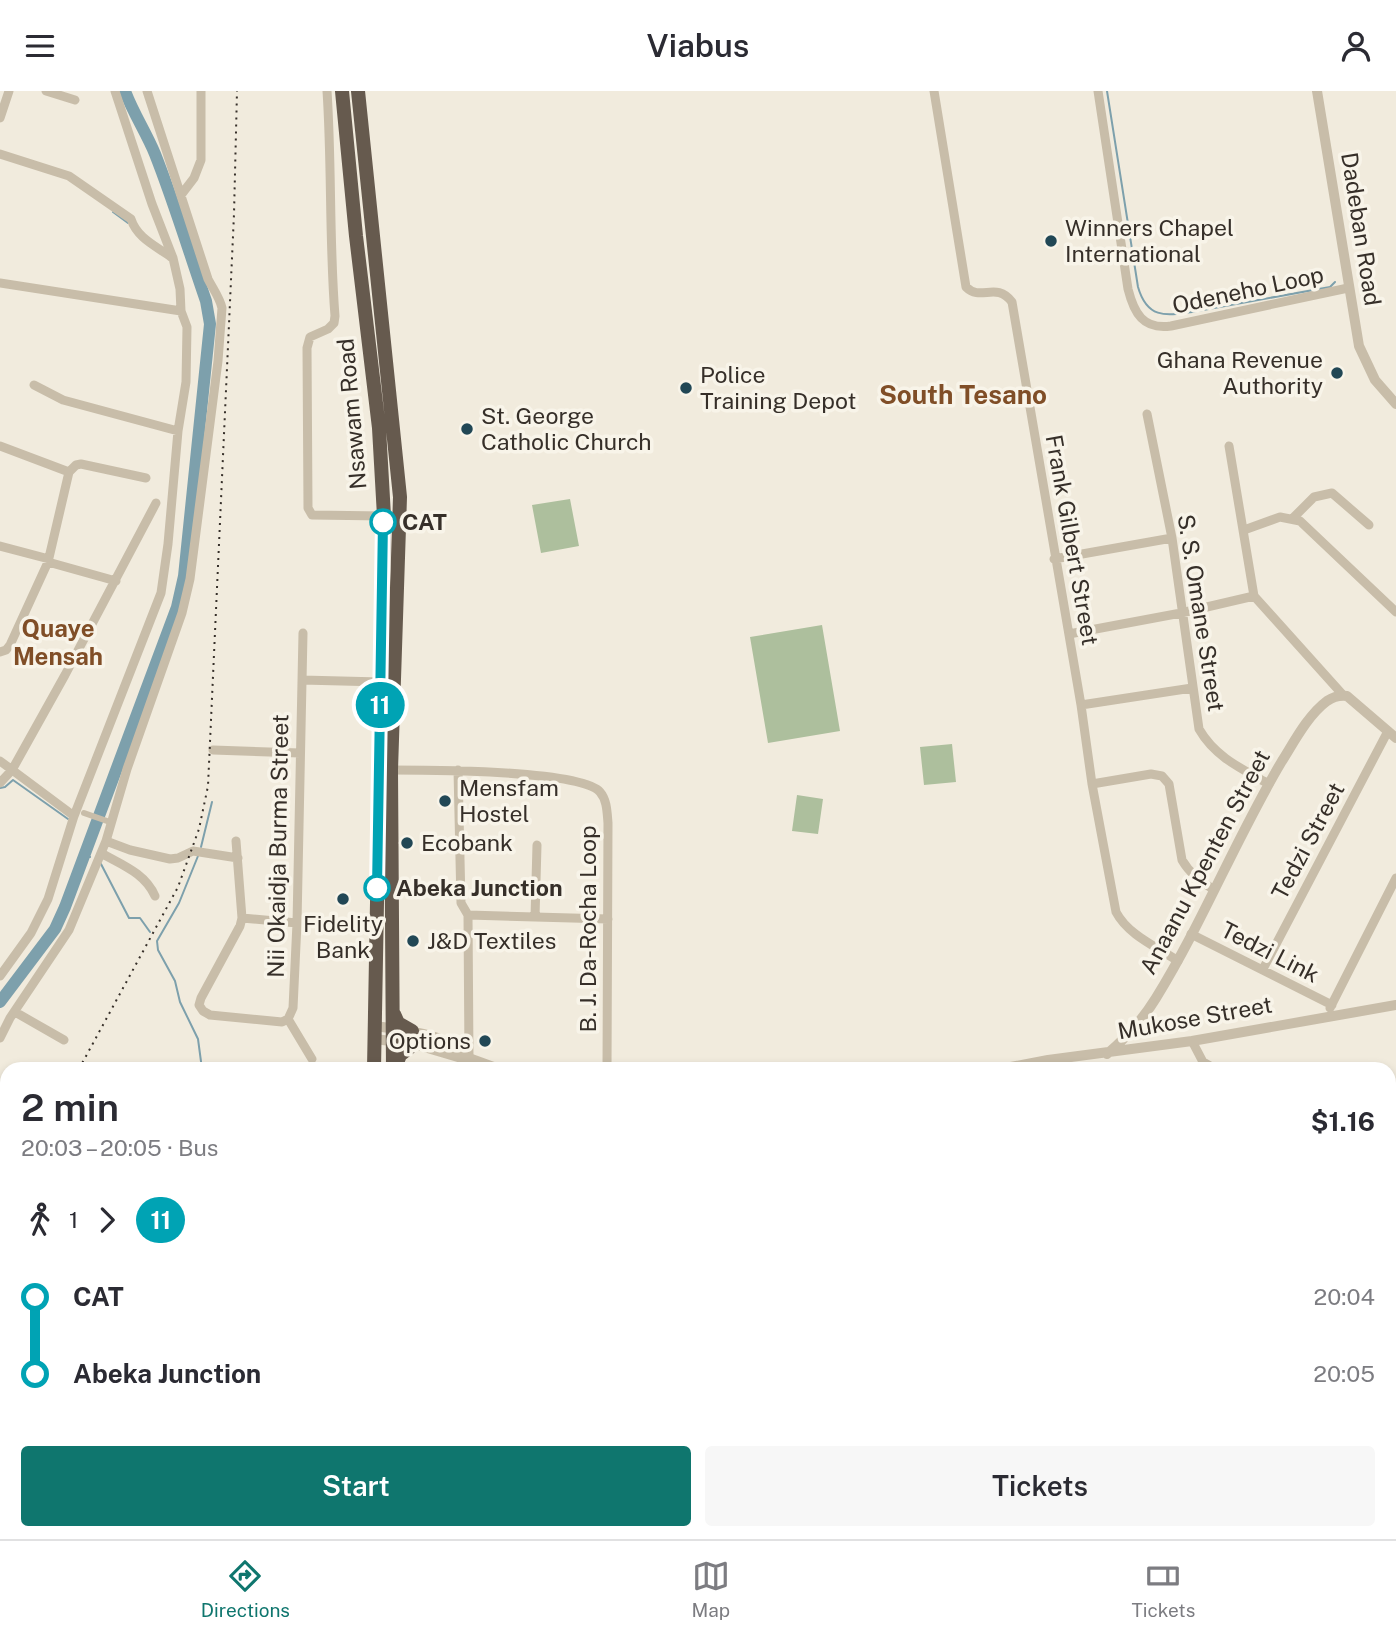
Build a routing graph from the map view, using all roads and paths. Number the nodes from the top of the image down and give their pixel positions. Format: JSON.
{"nodes":[{"id":1,"x":9,"y":91,"type":"edge"},
{"id":2,"x":46,"y":91,"type":"edge"},
{"id":3,"x":115,"y":91,"type":"edge"},
{"id":4,"x":147,"y":91,"type":"edge"},
{"id":5,"x":201,"y":91,"type":"edge"},
{"id":6,"x":327,"y":91,"type":"edge"},
{"id":7,"x":342,"y":91,"type":"edge"},
{"id":8,"x":358,"y":91,"type":"edge"},
{"id":9,"x":934,"y":91,"type":"edge"},
{"id":10,"x":1098,"y":91,"type":"edge"},
{"id":11,"x":1317,"y":91,"type":"edge"},
{"id":12,"x":75,"y":100,"type":"dead end"},
{"id":13,"x":0,"y":118,"type":"edge"},
{"id":14,"x":0,"y":154,"type":"edge"},
{"id":15,"x":181,"y":195,"type":"junction"},
{"id":16,"x":173,"y":258,"type":"junction"},
{"id":17,"x":0,"y":283,"type":"edge"},
{"id":18,"x":1348,"y":288,"type":"junction"},
{"id":19,"x":181,"y":311,"type":"junction"},
{"id":20,"x":34,"y":385,"type":"dead end"},
{"id":21,"x":1396,"y":404,"type":"edge"},
{"id":22,"x":1147,"y":414,"type":"dead end"},
{"id":23,"x":178,"y":431,"type":"junction"},
{"id":24,"x":0,"y":446,"type":"edge"},
{"id":25,"x":1229,"y":446,"type":"dead end"},
{"id":26,"x":69,"y":472,"type":"junction"},
{"id":27,"x":146,"y":478,"type":"dead end"},
{"id":28,"x":156,"y":503,"type":"dead end"},
{"id":29,"x":384,"y":516,"type":"junction"},
{"id":30,"x":1293,"y":518,"type":"junction"},
{"id":31,"x":1369,"y":525,"type":"dead end"},
{"id":32,"x":1244,"y":530,"type":"junction"},
{"id":33,"x":1172,"y":538,"type":"junction"},
{"id":34,"x":0,"y":546,"type":"edge"},
{"id":35,"x":1054,"y":559,"type":"junction"},
{"id":36,"x":48,"y":560,"type":"junction"},
{"id":37,"x":116,"y":581,"type":"junction"},
{"id":38,"x":1254,"y":596,"type":"junction"},
{"id":39,"x":1396,"y":612,"type":"edge"},
{"id":40,"x":1181,"y":613,"type":"junction"},
{"id":41,"x":303,"y":633,"type":"dead end"},
{"id":42,"x":1069,"y":634,"type":"junction"},
{"id":43,"x":0,"y":652,"type":"edge"},
{"id":44,"x":302,"y":680,"type":"junction"},
{"id":45,"x":381,"y":682,"type":"junction"},
{"id":46,"x":1192,"y":688,"type":"junction"},
{"id":47,"x":1343,"y":695,"type":"junction"},
{"id":48,"x":1081,"y":705,"type":"junction"},
{"id":49,"x":1392,"y":734,"type":"edge"},
{"id":50,"x":213,"y":750,"type":"dead end"},
{"id":51,"x":300,"y":753,"type":"junction"},
{"id":52,"x":0,"y":761,"type":"edge"},
{"id":53,"x":12,"y":770,"type":"junction"},
{"id":54,"x":391,"y":770,"type":"junction"},
{"id":55,"x":458,"y":770,"type":"junction"},
{"id":56,"x":0,"y":783,"type":"edge"},
{"id":57,"x":1092,"y":784,"type":"junction"},
{"id":58,"x":1269,"y":784,"type":"junction"},
{"id":59,"x":79,"y":814,"type":"junction"},
{"id":60,"x":107,"y":821,"type":"dead end"},
{"id":61,"x":107,"y":841,"type":"junction"},
{"id":62,"x":236,"y":841,"type":"dead end"},
{"id":63,"x":537,"y":845,"type":"dead end"},
{"id":64,"x":102,"y":853,"type":"junction"},
{"id":65,"x":237,"y":858,"type":"junction"},
{"id":66,"x":1396,"y":878,"type":"edge"},
{"id":67,"x":1214,"y":890,"type":"junction"},
{"id":68,"x":155,"y":896,"type":"dead end"},
{"id":69,"x":468,"y":915,"type":"junction"},
{"id":70,"x":535,"y":917,"type":"junction"},
{"id":71,"x":242,"y":918,"type":"junction"},
{"id":72,"x":608,"y":919,"type":"junction"},
{"id":73,"x":297,"y":923,"type":"junction"},
{"id":74,"x":1191,"y":934,"type":"junction"},
{"id":75,"x":1178,"y":961,"type":"junction"},
{"id":76,"x":1263,"y":969,"type":"junction"},
{"id":77,"x":0,"y":976,"type":"edge"},
{"id":78,"x":1332,"y":1005,"type":"junction"},
{"id":79,"x":1396,"y":1005,"type":"edge"},
{"id":80,"x":15,"y":1011,"type":"junction"},
{"id":81,"x":394,"y":1013,"type":"junction"},
{"id":82,"x":290,"y":1016,"type":"junction"},
{"id":83,"x":1326,"y":1017,"type":"junction"},
{"id":84,"x":375,"y":1032,"type":"junction"},
{"id":85,"x":393,"y":1034,"type":"junction"},
{"id":86,"x":0,"y":1038,"type":"edge"},
{"id":87,"x":413,"y":1038,"type":"junction"},
{"id":88,"x":64,"y":1040,"type":"dead end"},
{"id":89,"x":1192,"y":1041,"type":"junction"},
{"id":90,"x":1107,"y":1054,"type":"junction"},
{"id":91,"x":468,"y":1058,"type":"junction"},
{"id":92,"x":312,"y":1059,"type":"dead end"},
{"id":93,"x":374,"y":1062,"type":"edge"},
{"id":94,"x":394,"y":1062,"type":"edge"},
{"id":95,"x":397,"y":1062,"type":"edge"},
{"id":96,"x":479,"y":1062,"type":"edge"},
{"id":97,"x":607,"y":1062,"type":"edge"},
{"id":98,"x":1064,"y":1062,"type":"edge"},
{"id":99,"x":1203,"y":1062,"type":"edge"}],
"edges":[{"from":1,"to":13,"type":"street"},
{"from":2,"to":12,"type":"street"},
{"from":3,"to":16,"type":"street"},
{"from":4,"to":15,"type":"street"},
{"from":5,"to":15,"type":"street"},
{"from":6,"to":29,"type":"street"},
{"from":7,"to":29,"type":"highway","name":"Nsawam Road"},
{"from":8,"to":54,"type":"highway","name":"Nsawam Road"},
{"from":9,"to":35,"type":"street","name":"Frank Gilbert Street"},
{"from":10,"to":18,"type":"street","name":"Odeneho Loop"},
{"from":11,"to":18,"type":"street","name":"Dadeban Road"},
{"from":14,"to":16,"type":"street"},
{"from":15,"to":61,"type":"street"},
{"from":16,"to":19,"type":"street"},
{"from":17,"to":19,"type":"street"},
{"from":18,"to":21,"type":"street","name":"Dadeban Road"},
{"from":19,"to":23,"type":"street"},
{"from":20,"to":23,"type":"street"},
{"from":22,"to":33,"type":"street","name":"S. S. Omane Street"},
{"from":23,"to":59,"type":"street"},
{"from":24,"to":26,"type":"street"},
{"from":25,"to":32,"type":"street"},
{"from":26,"to":27,"type":"street"},
{"from":26,"to":36,"type":"street"},
{"from":28,"to":37,"type":"street"},
{"from":29,"to":45,"type":"highway","name":"Nsawam Road"},
{"from":30,"to":31,"type":"street"},
{"from":30,"to":32,"type":"street"},
{"from":30,"to":39,"type":"street"},
{"from":32,"to":38,"type":"street"},
{"from":33,"to":35,"type":"street"},
{"from":33,"to":40,"type":"street","name":"S. S. Omane Street"},
{"from":34,"to":36,"type":"street"},
{"from":35,"to":42,"type":"street","name":"Frank Gilbert Street"},
{"from":36,"to":37,"type":"street"},
{"from":36,"to":43,"type":"street"},
{"from":37,"to":53,"type":"street"},
{"from":38,"to":40,"type":"street"},
{"from":38,"to":47,"type":"street"},
{"from":40,"to":42,"type":"street"},
{"from":40,"to":46,"type":"street","name":"S. S. Omane Street"},
{"from":41,"to":44,"type":"street","name":"Nii Okaidja Burma Street"},
{"from":42,"to":48,"type":"street","name":"Frank Gilbert Street"},
{"from":44,"to":45,"type":"street"},
{"from":44,"to":51,"type":"street","name":"Nii Okaidja Burma Street"},
{"from":45,"to":84,"type":"highway","name":"Nsawam Road"},
{"from":46,"to":48,"type":"street"},
{"from":46,"to":58,"type":"street","name":"S. S. Omane Street"},
{"from":47,"to":49,"type":"street"},
{"from":47,"to":58,"type":"street","name":"Anaanu Kpenten Street"},
{"from":48,"to":57,"type":"street","name":"Frank Gilbert Street"},
{"from":49,"to":76,"type":"street","name":"Tedzi Street"},
{"from":50,"to":51,"type":"street"},
{"from":51,"to":73,"type":"street","name":"Nii Okaidja Burma Street"},
{"from":52,"to":53,"type":"street"},
{"from":53,"to":56,"type":"street"},
{"from":53,"to":59,"type":"street"},
{"from":54,"to":55,"type":"street","name":"B. J. Da-Rocha Loop"},
{"from":54,"to":81,"type":"highway","name":"Nsawam Road"},
{"from":55,"to":69,"type":"street"},
{"from":55,"to":72,"type":"street","name":"B. J. Da-Rocha Loop"},
{"from":57,"to":67,"type":"street"},
{"from":57,"to":75,"type":"street","name":"Frank Gilbert Street"},
{"from":58,"to":67,"type":"street","name":"Anaanu Kpenten Street"},
{"from":59,"to":60,"type":"street"},
{"from":59,"to":77,"type":"street"},
{"from":61,"to":64,"type":"street"},
{"from":61,"to":65,"type":"street"},
{"from":62,"to":65,"type":"street"},
{"from":63,"to":70,"type":"street"},
{"from":64,"to":68,"type":"street"},
{"from":64,"to":80,"type":"street"},
{"from":65,"to":71,"type":"street"},
{"from":66,"to":78,"type":"street"},
{"from":67,"to":74,"type":"street","name":"Anaanu Kpenten Street"},
{"from":69,"to":70,"type":"street"},
{"from":69,"to":91,"type":"street"},
{"from":70,"to":72,"type":"street"},
{"from":71,"to":73,"type":"street"},
{"from":71,"to":82,"type":"street"},
{"from":72,"to":97,"type":"street","name":"B. J. Da-Rocha Loop"},
{"from":73,"to":82,"type":"street","name":"Nii Okaidja Burma Street"},
{"from":74,"to":75,"type":"street","name":"Anaanu Kpenten Street"},
{"from":74,"to":76,"type":"street","name":"Tedzi Link"},
{"from":75,"to":90,"type":"street","name":"Anaanu Kpenten Street"},
{"from":76,"to":78,"type":"street","name":"Tedzi Link"},
{"from":78,"to":83,"type":"street"},
{"from":79,"to":83,"type":"street","name":"Mukose Street"},
{"from":80,"to":86,"type":"street"},
{"from":80,"to":88,"type":"street"},
{"from":81,"to":85,"type":"highway","name":"Nsawam Road"},
{"from":81,"to":87,"type":"highway"},
{"from":82,"to":92,"type":"street"},
{"from":83,"to":89,"type":"street","name":"Mukose Street"},
{"from":84,"to":85,"type":"street"},
{"from":84,"to":93,"type":"highway","name":"Nsawam Road"},
{"from":85,"to":87,"type":"street"},
{"from":85,"to":94,"type":"highway","name":"Nsawam Road"},
{"from":87,"to":91,"type":"street"},
{"from":87,"to":95,"type":"highway"},
{"from":89,"to":90,"type":"street","name":"Mukose Street"},
{"from":89,"to":99,"type":"street"},
{"from":90,"to":98,"type":"street","name":"Mukose Street"},
{"from":91,"to":96,"type":"street"}]}
